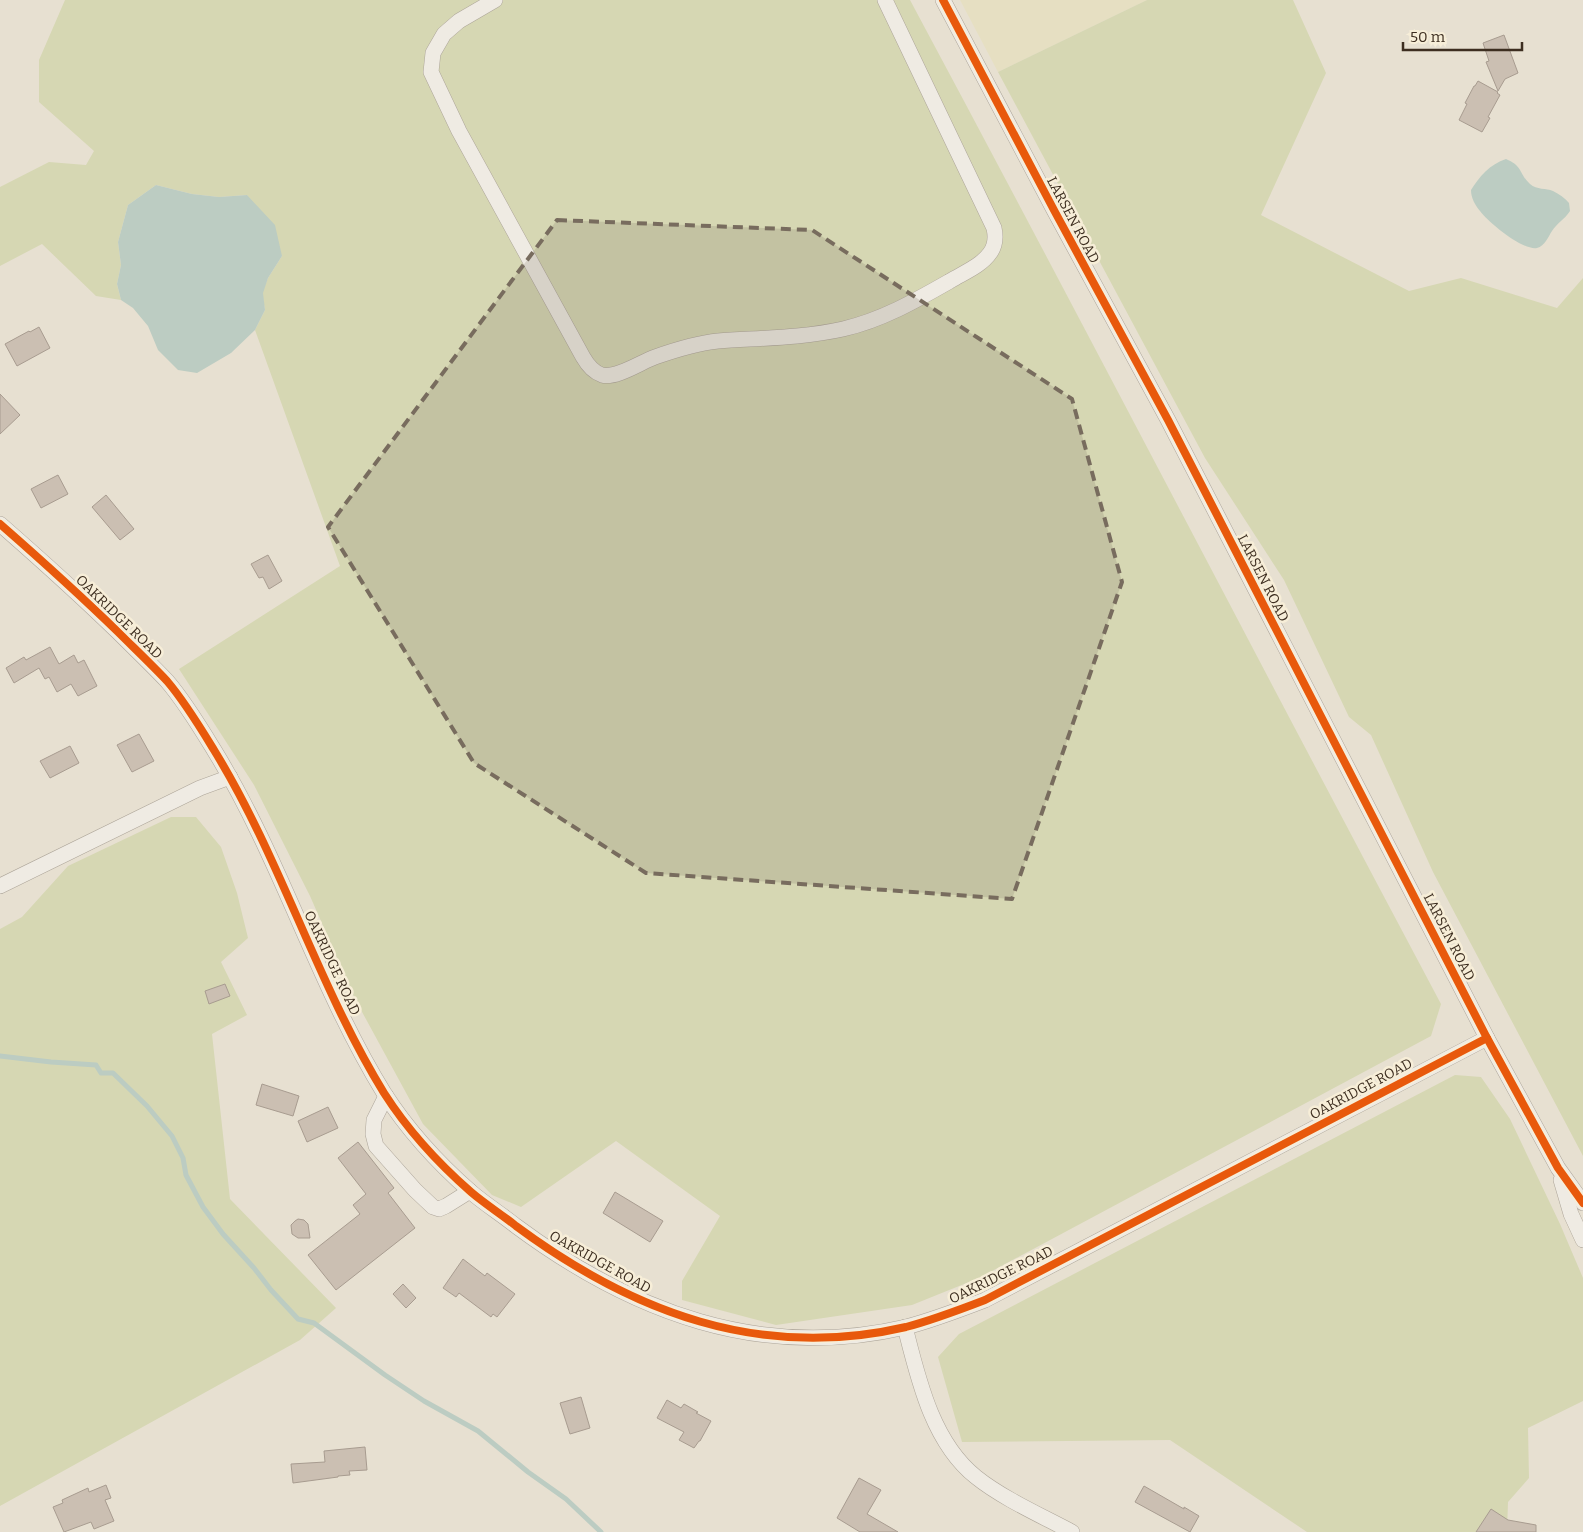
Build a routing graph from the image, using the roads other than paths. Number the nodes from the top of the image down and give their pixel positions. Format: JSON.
{"nodes":[{"id":1,"x":495,"y":0,"type":"edge"},
{"id":2,"x":885,"y":0,"type":"edge"},
{"id":3,"x":943,"y":0,"type":"edge"},
{"id":4,"x":0,"y":524,"type":"edge"},
{"id":5,"x":230,"y":777,"type":"junction"},
{"id":6,"x":0,"y":886,"type":"edge"},
{"id":7,"x":1487,"y":1038,"type":"junction"},
{"id":8,"x":386,"y":1096,"type":"junction"},
{"id":9,"x":1558,"y":1168,"type":"junction"},
{"id":10,"x":470,"y":1191,"type":"junction"},
{"id":11,"x":1583,"y":1203,"type":"edge"},
{"id":12,"x":1583,"y":1240,"type":"edge"},
{"id":13,"x":906,"y":1327,"type":"junction"},
{"id":14,"x":1072,"y":1532,"type":"edge"}],
"edges":[{"from":1,"to":2,"type":"street"},
{"from":3,"to":7,"type":"street","name":"LARSEN ROAD"},
{"from":4,"to":5,"type":"street","name":"OAKRIDGE ROAD"},
{"from":5,"to":6,"type":"street"},
{"from":5,"to":8,"type":"street","name":"OAKRIDGE ROAD"},
{"from":7,"to":9,"type":"street","name":"LARSEN ROAD"},
{"from":7,"to":13,"type":"street","name":"OAKRIDGE ROAD"},
{"from":8,"to":10,"type":"street","name":"OAKRIDGE ROAD"},
{"from":8,"to":10,"type":"street"},
{"from":9,"to":11,"type":"street"},
{"from":9,"to":12,"type":"street"},
{"from":10,"to":13,"type":"street","name":"OAKRIDGE ROAD"},
{"from":13,"to":14,"type":"street"}]}
